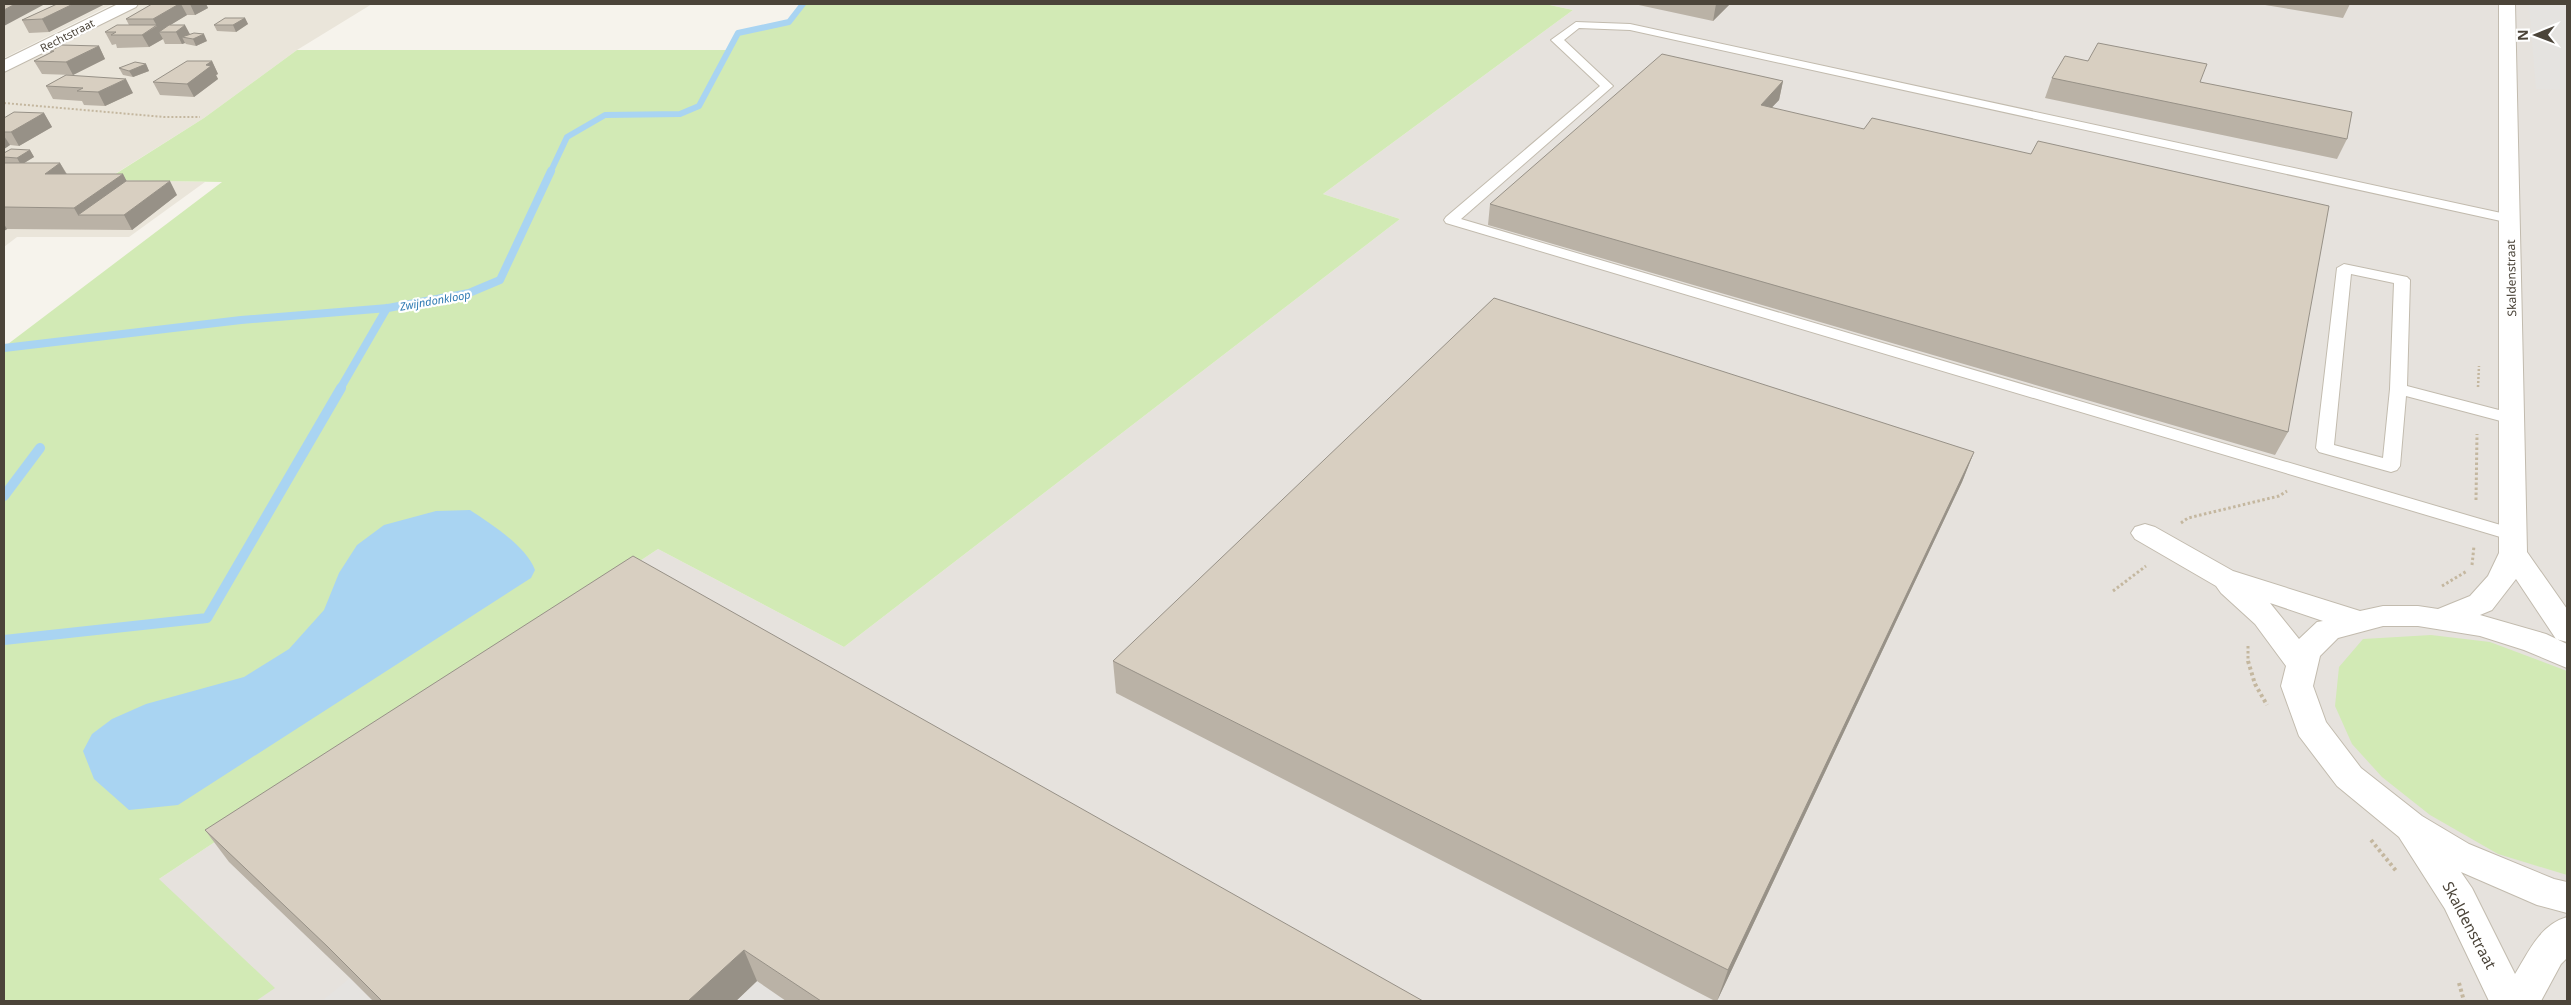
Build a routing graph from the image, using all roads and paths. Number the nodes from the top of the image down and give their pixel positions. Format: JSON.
{"nodes":[{"id":1,"x":130,"y":4,"type":"edge"},
{"id":2,"x":2507,"y":4,"type":"edge"},
{"id":3,"x":4,"y":67,"type":"edge"},
{"id":4,"x":4,"y":103,"type":"edge"},
{"id":5,"x":200,"y":117,"type":"dead end"},
{"id":6,"x":2510,"y":218,"type":"junction"},
{"id":7,"x":2398,"y":389,"type":"junction"},
{"id":8,"x":2512,"y":419,"type":"junction"},
{"id":9,"x":2313,"y":476,"type":"junction"},
{"id":10,"x":2158,"y":541,"type":"junction"},
{"id":11,"x":2513,"y":544,"type":"junction"},
{"id":12,"x":2222,"y":578,"type":"junction"},
{"id":13,"x":2113,"y":591,"type":"dead end"},
{"id":14,"x":2481,"y":603,"type":"junction"},
{"id":15,"x":2438,"y":604,"type":"junction"},
{"id":16,"x":2266,"y":618,"type":"junction"},
{"id":17,"x":2360,"y":622,"type":"junction"},
{"id":18,"x":2567,"y":631,"type":"edge"},
{"id":19,"x":2567,"y":657,"type":"edge"},
{"id":20,"x":2302,"y":665,"type":"junction"},
{"id":21,"x":2269,"y":708,"type":"dead end"},
{"id":22,"x":2410,"y":826,"type":"junction"},
{"id":23,"x":2369,"y":837,"type":"dead end"},
{"id":24,"x":2400,"y":875,"type":"dead end"},
{"id":25,"x":2567,"y":897,"type":"edge"},
{"id":26,"x":2567,"y":933,"type":"edge"},
{"id":27,"x":2458,"y":982,"type":"dead end"},
{"id":28,"x":2464,"y":1001,"type":"edge"},
{"id":29,"x":2509,"y":1001,"type":"edge"},
{"id":30,"x":2521,"y":1001,"type":"edge"}],
"edges":[{"from":1,"to":3,"type":"street","name":"Rechtstraat"},
{"from":2,"to":6,"type":"street","name":"Skaldenstraat"},
{"from":4,"to":5,"type":"path"},
{"from":6,"to":8,"type":"street","name":"Skaldenstraat"},
{"from":6,"to":9,"type":"lane"},
{"from":7,"to":7,"type":"lane"},
{"from":7,"to":8,"type":"lane"},
{"from":8,"to":11,"type":"street","name":"Skaldenstraat"},
{"from":9,"to":10,"type":"path"},
{"from":9,"to":11,"type":"lane"},
{"from":10,"to":12,"type":"street"},
{"from":10,"to":13,"type":"path"},
{"from":11,"to":14,"type":"street","name":"Skaldenstraat"},
{"from":11,"to":18,"type":"street"},
{"from":12,"to":16,"type":"street"},
{"from":12,"to":17,"type":"street"},
{"from":14,"to":15,"type":"street","name":"Skaldenstraat"},
{"from":14,"to":15,"type":"path"},
{"from":15,"to":17,"type":"street","name":"Skaldenstraat"},
{"from":15,"to":19,"type":"street","name":"Skaldenstraat"},
{"from":16,"to":20,"type":"street"},
{"from":16,"to":21,"type":"path"},
{"from":17,"to":20,"type":"street","name":"Skaldenstraat"},
{"from":20,"to":22,"type":"street","name":"Skaldenstraat"},
{"from":22,"to":25,"type":"street","name":"Skaldenstraat"},
{"from":22,"to":29,"type":"street","name":"Skaldenstraat"},
{"from":23,"to":24,"type":"path"},
{"from":26,"to":30,"type":"street"},
{"from":27,"to":28,"type":"path"}]}
